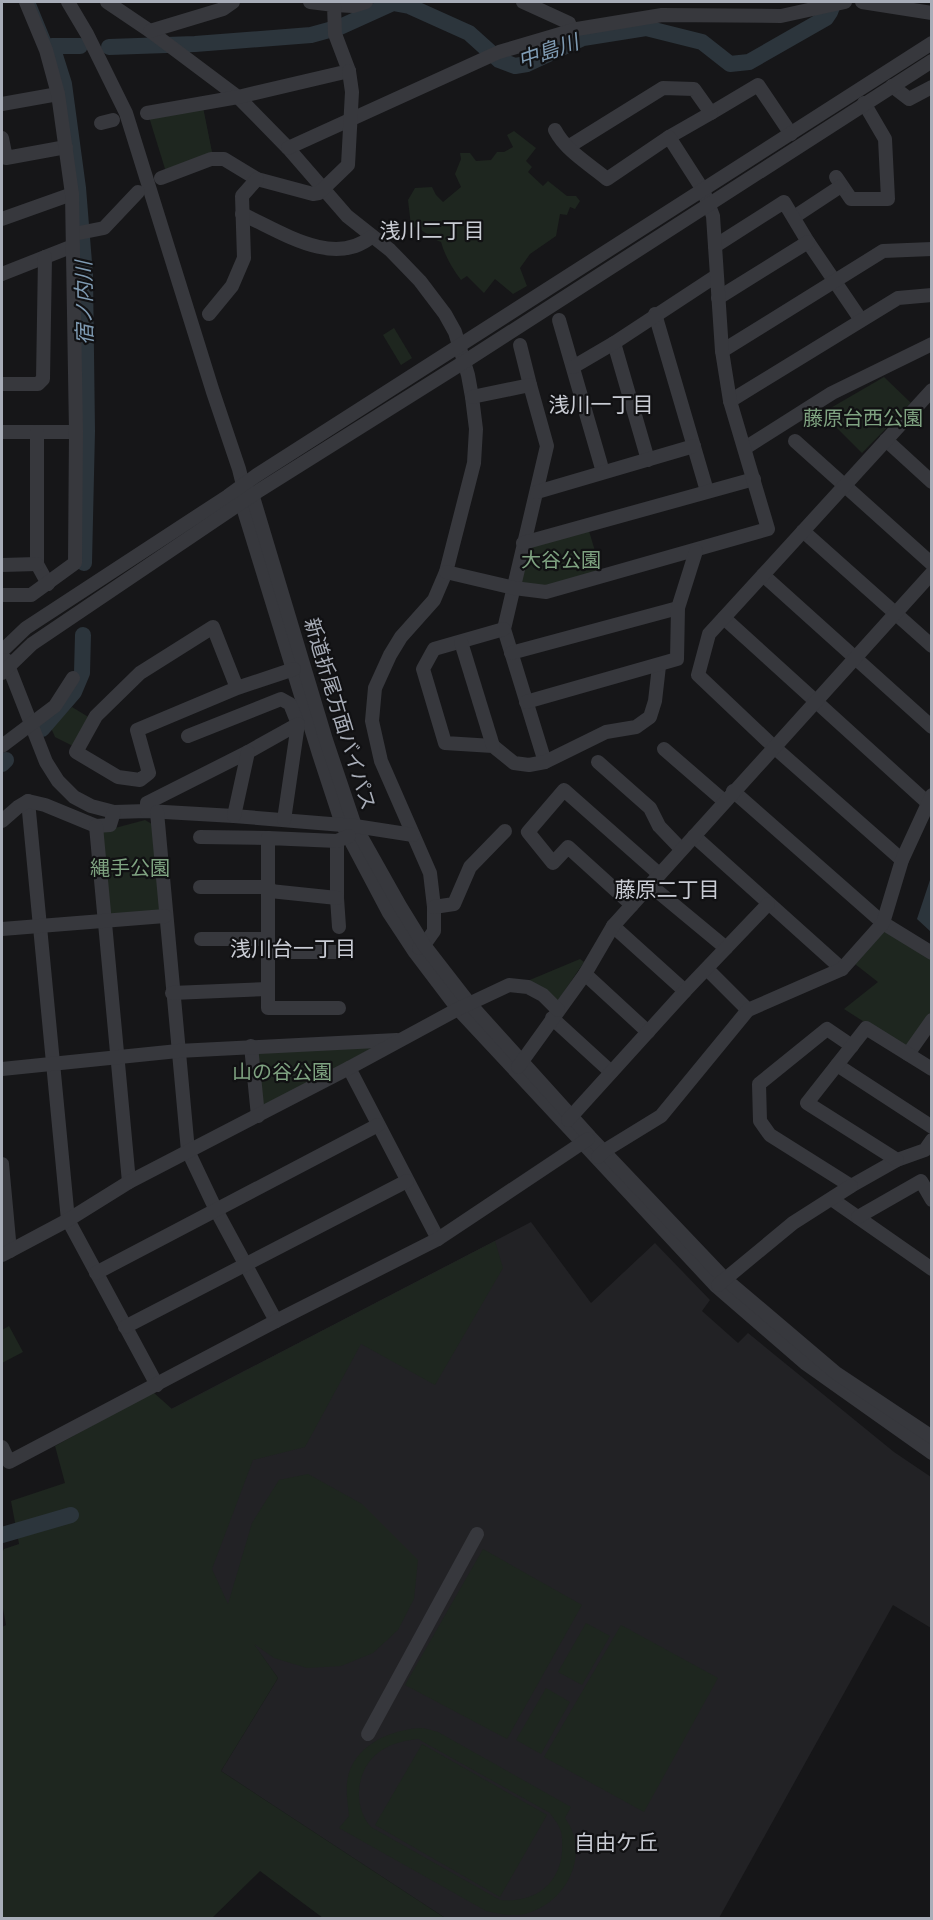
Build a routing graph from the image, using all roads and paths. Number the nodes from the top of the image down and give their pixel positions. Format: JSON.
{"nodes":[{"id":1,"x":26,"y":2,"type":"edge"},
{"id":2,"x":68,"y":2,"type":"edge"},
{"id":3,"x":107,"y":2,"type":"edge"},
{"id":4,"x":232,"y":2,"type":"edge"},
{"id":5,"x":310,"y":2,"type":"edge"},
{"id":6,"x":366,"y":2,"type":"edge"},
{"id":7,"x":523,"y":2,"type":"edge"},
{"id":8,"x":845,"y":2,"type":"edge"},
{"id":9,"x":862,"y":2,"type":"edge"},
{"id":10,"x":334,"y":5,"type":"junction"},
{"id":11,"x":820,"y":5,"type":"edge"},
{"id":12,"x":932,"y":13,"type":"edge"},
{"id":13,"x":571,"y":31,"type":"junction"},
{"id":14,"x":155,"y":35,"type":"junction"},
{"id":15,"x":932,"y":43,"type":"edge"},
{"id":16,"x":932,"y":61,"type":"edge"},
{"id":17,"x":348,"y":71,"type":"junction"},
{"id":18,"x":892,"y":86,"type":"junction"},
{"id":19,"x":932,"y":87,"type":"edge"},
{"id":20,"x":58,"y":94,"type":"junction"},
{"id":21,"x":238,"y":97,"type":"junction"},
{"id":22,"x":864,"y":103,"type":"junction"},
{"id":23,"x":2,"y":104,"type":"edge"},
{"id":24,"x":147,"y":113,"type":"dead end"},
{"id":25,"x":711,"y":113,"type":"junction"},
{"id":26,"x":351,"y":118,"type":"junction"},
{"id":27,"x":555,"y":130,"type":"dead end"},
{"id":28,"x":791,"y":134,"type":"junction"},
{"id":29,"x":669,"y":137,"type":"junction"},
{"id":30,"x":2,"y":138,"type":"edge"},
{"id":31,"x":66,"y":147,"type":"junction"},
{"id":32,"x":568,"y":147,"type":"junction"},
{"id":33,"x":288,"y":148,"type":"junction"},
{"id":34,"x":161,"y":178,"type":"dead end"},
{"id":35,"x":257,"y":179,"type":"junction"},
{"id":36,"x":323,"y":190,"type":"junction"},
{"id":37,"x":138,"y":192,"type":"dead end"},
{"id":38,"x":72,"y":194,"type":"junction"},
{"id":39,"x":706,"y":197,"type":"junction"},
{"id":40,"x":242,"y":214,"type":"junction"},
{"id":41,"x":794,"y":217,"type":"junction"},
{"id":42,"x":2,"y":219,"type":"edge"},
{"id":43,"x":372,"y":237,"type":"junction"},
{"id":44,"x":75,"y":238,"type":"junction"},
{"id":45,"x":807,"y":242,"type":"junction"},
{"id":46,"x":715,"y":246,"type":"junction"},
{"id":47,"x":932,"y":249,"type":"edge"},
{"id":48,"x":45,"y":257,"type":"junction"},
{"id":49,"x":2,"y":274,"type":"edge"},
{"id":50,"x":716,"y":276,"type":"junction"},
{"id":51,"x":835,"y":280,"type":"junction"},
{"id":52,"x":932,"y":295,"type":"edge"},
{"id":53,"x":718,"y":298,"type":"junction"},
{"id":54,"x":209,"y":314,"type":"dead end"},
{"id":55,"x":656,"y":315,"type":"junction"},
{"id":56,"x":559,"y":320,"type":"dead end"},
{"id":57,"x":861,"y":320,"type":"junction"},
{"id":58,"x":614,"y":343,"type":"junction"},
{"id":59,"x":459,"y":345,"type":"junction"},
{"id":60,"x":520,"y":345,"type":"dead end"},
{"id":61,"x":932,"y":345,"type":"edge"},
{"id":62,"x":722,"y":351,"type":"junction"},
{"id":63,"x":464,"y":362,"type":"junction"},
{"id":64,"x":573,"y":367,"type":"junction"},
{"id":65,"x":2,"y":384,"type":"edge"},
{"id":66,"x":531,"y":385,"type":"junction"},
{"id":67,"x":929,"y":397,"type":"edge"},
{"id":68,"x":472,"y":398,"type":"junction"},
{"id":69,"x":730,"y":401,"type":"junction"},
{"id":70,"x":2,"y":432,"type":"edge"},
{"id":71,"x":37,"y":432,"type":"junction"},
{"id":72,"x":76,"y":432,"type":"junction"},
{"id":73,"x":886,"y":440,"type":"junction"},
{"id":74,"x":795,"y":441,"type":"dead end"},
{"id":75,"x":694,"y":446,"type":"junction"},
{"id":76,"x":746,"y":448,"type":"junction"},
{"id":77,"x":648,"y":460,"type":"junction"},
{"id":78,"x":603,"y":472,"type":"junction"},
{"id":79,"x":754,"y":479,"type":"junction"},
{"id":80,"x":932,"y":482,"type":"edge"},
{"id":81,"x":243,"y":485,"type":"junction"},
{"id":82,"x":845,"y":485,"type":"junction"},
{"id":83,"x":707,"y":491,"type":"junction"},
{"id":84,"x":537,"y":492,"type":"junction"},
{"id":85,"x":248,"y":500,"type":"junction"},
{"id":86,"x":803,"y":531,"type":"junction"},
{"id":87,"x":523,"y":543,"type":"junction"},
{"id":88,"x":696,"y":551,"type":"junction"},
{"id":89,"x":37,"y":564,"type":"junction"},
{"id":90,"x":932,"y":564,"type":"edge"},
{"id":91,"x":2,"y":565,"type":"edge"},
{"id":92,"x":446,"y":572,"type":"junction"},
{"id":93,"x":932,"y":573,"type":"edge"},
{"id":94,"x":763,"y":575,"type":"junction"},
{"id":95,"x":48,"y":584,"type":"junction"},
{"id":96,"x":514,"y":588,"type":"junction"},
{"id":97,"x":2,"y":596,"type":"edge"},
{"id":98,"x":678,"y":608,"type":"junction"},
{"id":99,"x":894,"y":614,"type":"junction"},
{"id":100,"x":724,"y":618,"type":"junction"},
{"id":101,"x":504,"y":629,"type":"junction"},
{"id":102,"x":461,"y":642,"type":"junction"},
{"id":103,"x":932,"y":646,"type":"edge"},
{"id":104,"x":2,"y":650,"type":"edge"},
{"id":105,"x":511,"y":653,"type":"junction"},
{"id":106,"x":855,"y":659,"type":"junction"},
{"id":107,"x":659,"y":666,"type":"junction"},
{"id":108,"x":5,"y":669,"type":"edge"},
{"id":109,"x":294,"y":669,"type":"junction"},
{"id":110,"x":73,"y":678,"type":"dead end"},
{"id":111,"x":237,"y":688,"type":"junction"},
{"id":112,"x":815,"y":701,"type":"junction"},
{"id":113,"x":526,"y":702,"type":"junction"},
{"id":114,"x":31,"y":722,"type":"junction"},
{"id":115,"x":298,"y":724,"type":"junction"},
{"id":116,"x":932,"y":727,"type":"edge"},
{"id":117,"x":188,"y":736,"type":"dead end"},
{"id":118,"x":2,"y":746,"type":"edge"},
{"id":119,"x":493,"y":746,"type":"junction"},
{"id":120,"x":774,"y":747,"type":"junction"},
{"id":121,"x":664,"y":749,"type":"dead end"},
{"id":122,"x":248,"y":752,"type":"junction"},
{"id":123,"x":545,"y":762,"type":"junction"},
{"id":124,"x":598,"y":762,"type":"dead end"},
{"id":125,"x":729,"y":796,"type":"junction"},
{"id":126,"x":930,"y":799,"type":"edge"},
{"id":127,"x":28,"y":801,"type":"junction"},
{"id":128,"x":114,"y":812,"type":"junction"},
{"id":129,"x":152,"y":812,"type":"junction"},
{"id":130,"x":234,"y":816,"type":"junction"},
{"id":131,"x":284,"y":820,"type":"junction"},
{"id":132,"x":2,"y":821,"type":"edge"},
{"id":133,"x":96,"y":826,"type":"junction"},
{"id":134,"x":505,"y":831,"type":"dead end"},
{"id":135,"x":346,"y":832,"type":"junction"},
{"id":136,"x":413,"y":835,"type":"junction"},
{"id":137,"x":694,"y":836,"type":"junction"},
{"id":138,"x":200,"y":837,"type":"dead end"},
{"id":139,"x":268,"y":838,"type":"junction"},
{"id":140,"x":681,"y":849,"type":"junction"},
{"id":141,"x":902,"y":860,"type":"junction"},
{"id":142,"x":659,"y":874,"type":"junction"},
{"id":143,"x":650,"y":885,"type":"junction"},
{"id":144,"x":200,"y":887,"type":"dead end"},
{"id":145,"x":269,"y":889,"type":"junction"},
{"id":146,"x":337,"y":898,"type":"junction"},
{"id":147,"x":768,"y":904,"type":"junction"},
{"id":148,"x":632,"y":905,"type":"junction"},
{"id":149,"x":434,"y":907,"type":"junction"},
{"id":150,"x":165,"y":916,"type":"junction"},
{"id":151,"x":104,"y":920,"type":"junction"},
{"id":152,"x":883,"y":923,"type":"junction"},
{"id":153,"x":40,"y":926,"type":"junction"},
{"id":154,"x":613,"y":926,"type":"junction"},
{"id":155,"x":339,"y":927,"type":"dead end"},
{"id":156,"x":2,"y":929,"type":"edge"},
{"id":157,"x":201,"y":939,"type":"dead end"},
{"id":158,"x":268,"y":946,"type":"junction"},
{"id":159,"x":419,"y":948,"type":"junction"},
{"id":160,"x":726,"y":948,"type":"junction"},
{"id":161,"x":931,"y":951,"type":"edge"},
{"id":162,"x":339,"y":952,"type":"dead end"},
{"id":163,"x":707,"y":969,"type":"junction"},
{"id":164,"x":842,"y":969,"type":"junction"},
{"id":165,"x":585,"y":974,"type":"junction"},
{"id":166,"x":268,"y":989,"type":"junction"},
{"id":167,"x":685,"y":991,"type":"junction"},
{"id":168,"x":172,"y":993,"type":"junction"},
{"id":169,"x":464,"y":1006,"type":"junction"},
{"id":170,"x":339,"y":1008,"type":"dead end"},
{"id":171,"x":748,"y":1010,"type":"junction"},
{"id":172,"x":555,"y":1014,"type":"junction"},
{"id":173,"x":932,"y":1020,"type":"edge"},
{"id":174,"x":648,"y":1032,"type":"junction"},
{"id":175,"x":401,"y":1039,"type":"junction"},
{"id":176,"x":251,"y":1046,"type":"junction"},
{"id":177,"x":852,"y":1046,"type":"junction"},
{"id":178,"x":178,"y":1051,"type":"junction"},
{"id":179,"x":908,"y":1054,"type":"junction"},
{"id":180,"x":117,"y":1057,"type":"junction"},
{"id":181,"x":52,"y":1063,"type":"junction"},
{"id":182,"x":837,"y":1065,"type":"junction"},
{"id":183,"x":518,"y":1066,"type":"junction"},
{"id":184,"x":349,"y":1068,"type":"junction"},
{"id":185,"x":2,"y":1069,"type":"edge"},
{"id":186,"x":932,"y":1069,"type":"edge"},
{"id":187,"x":611,"y":1072,"type":"junction"},
{"id":188,"x":258,"y":1116,"type":"junction"},
{"id":189,"x":569,"y":1119,"type":"junction"},
{"id":190,"x":378,"y":1125,"type":"junction"},
{"id":191,"x":932,"y":1127,"type":"edge"},
{"id":192,"x":586,"y":1140,"type":"junction"},
{"id":193,"x":932,"y":1140,"type":"edge"},
{"id":194,"x":188,"y":1151,"type":"junction"},
{"id":195,"x":600,"y":1154,"type":"junction"},
{"id":196,"x":897,"y":1160,"type":"junction"},
{"id":197,"x":2,"y":1164,"type":"edge"},
{"id":198,"x":407,"y":1181,"type":"junction"},
{"id":199,"x":129,"y":1182,"type":"junction"},
{"id":200,"x":851,"y":1186,"type":"junction"},
{"id":201,"x":832,"y":1200,"type":"junction"},
{"id":202,"x":932,"y":1200,"type":"edge"},
{"id":203,"x":216,"y":1210,"type":"junction"},
{"id":204,"x":858,"y":1217,"type":"junction"},
{"id":205,"x":68,"y":1220,"type":"junction"},
{"id":206,"x":438,"y":1239,"type":"junction"},
{"id":207,"x":6,"y":1253,"type":"edge"},
{"id":208,"x":246,"y":1265,"type":"junction"},
{"id":209,"x":932,"y":1269,"type":"edge"},
{"id":210,"x":96,"y":1273,"type":"junction"},
{"id":211,"x":720,"y":1282,"type":"junction"},
{"id":212,"x":276,"y":1321,"type":"junction"},
{"id":213,"x":125,"y":1327,"type":"junction"},
{"id":214,"x":157,"y":1385,"type":"junction"},
{"id":215,"x":930,"y":1442,"type":"edge"},
{"id":216,"x":2,"y":1447,"type":"edge"},
{"id":217,"x":477,"y":1534,"type":"dead end"},
{"id":218,"x":368,"y":1734,"type":"dead end"}],
"edges":[{"from":1,"to":20,"type":"street"},
{"from":2,"to":81,"type":"street"},
{"from":3,"to":14,"type":"street"},
{"from":4,"to":14,"type":"street"},
{"from":5,"to":10,"type":"street"},
{"from":6,"to":10,"type":"street"},
{"from":7,"to":13,"type":"street"},
{"from":8,"to":11,"type":"street"},
{"from":9,"to":12,"type":"street"},
{"from":10,"to":17,"type":"street"},
{"from":11,"to":13,"type":"street"},
{"from":13,"to":26,"type":"street"},
{"from":14,"to":21,"type":"street"},
{"from":15,"to":28,"type":"street"},
{"from":16,"to":18,"type":"street"},
{"from":17,"to":21,"type":"street"},
{"from":17,"to":26,"type":"street"},
{"from":18,"to":19,"type":"street"},
{"from":18,"to":22,"type":"street"},
{"from":20,"to":23,"type":"street"},
{"from":20,"to":31,"type":"street"},
{"from":21,"to":24,"type":"street"},
{"from":21,"to":33,"type":"street"},
{"from":22,"to":39,"type":"street"},
{"from":22,"to":41,"type":"street"},
{"from":25,"to":28,"type":"street"},
{"from":25,"to":29,"type":"street"},
{"from":25,"to":32,"type":"street"},
{"from":26,"to":33,"type":"street"},
{"from":26,"to":36,"type":"street"},
{"from":27,"to":32,"type":"street"},
{"from":28,"to":39,"type":"street"},
{"from":29,"to":32,"type":"street"},
{"from":29,"to":39,"type":"street"},
{"from":30,"to":31,"type":"street"},
{"from":31,"to":38,"type":"street"},
{"from":33,"to":36,"type":"street"},
{"from":34,"to":35,"type":"street"},
{"from":35,"to":36,"type":"street"},
{"from":35,"to":40,"type":"street"},
{"from":36,"to":43,"type":"street"},
{"from":37,"to":44,"type":"street"},
{"from":38,"to":42,"type":"street"},
{"from":38,"to":44,"type":"street"},
{"from":39,"to":46,"type":"street"},
{"from":39,"to":59,"type":"street"},
{"from":39,"to":63,"type":"street"},
{"from":40,"to":43,"type":"street"},
{"from":40,"to":54,"type":"street"},
{"from":41,"to":45,"type":"street"},
{"from":41,"to":46,"type":"street"},
{"from":43,"to":59,"type":"street"},
{"from":44,"to":48,"type":"street"},
{"from":44,"to":72,"type":"street"},
{"from":45,"to":51,"type":"street"},
{"from":45,"to":53,"type":"street"},
{"from":46,"to":50,"type":"street"},
{"from":47,"to":51,"type":"street"},
{"from":48,"to":49,"type":"street"},
{"from":48,"to":65,"type":"street"},
{"from":50,"to":53,"type":"street"},
{"from":50,"to":55,"type":"street"},
{"from":51,"to":57,"type":"street"},
{"from":51,"to":62,"type":"street"},
{"from":52,"to":57,"type":"street"},
{"from":53,"to":62,"type":"street"},
{"from":55,"to":58,"type":"street"},
{"from":55,"to":75,"type":"street"},
{"from":56,"to":64,"type":"street"},
{"from":57,"to":69,"type":"street"},
{"from":58,"to":64,"type":"street"},
{"from":58,"to":77,"type":"street"},
{"from":59,"to":63,"type":"street"},
{"from":59,"to":81,"type":"street"},
{"from":60,"to":66,"type":"street"},
{"from":61,"to":76,"type":"street"},
{"from":62,"to":69,"type":"street"},
{"from":63,"to":68,"type":"street"},
{"from":63,"to":85,"type":"street"},
{"from":64,"to":78,"type":"street"},
{"from":66,"to":68,"type":"street"},
{"from":66,"to":84,"type":"street"},
{"from":67,"to":73,"type":"street"},
{"from":68,"to":92,"type":"street"},
{"from":69,"to":76,"type":"street"},
{"from":70,"to":71,"type":"street"},
{"from":71,"to":72,"type":"street"},
{"from":71,"to":89,"type":"street"},
{"from":72,"to":95,"type":"street"},
{"from":73,"to":80,"type":"street"},
{"from":73,"to":82,"type":"street"},
{"from":74,"to":82,"type":"street"},
{"from":75,"to":77,"type":"street"},
{"from":75,"to":83,"type":"street"},
{"from":76,"to":79,"type":"street"},
{"from":77,"to":78,"type":"street"},
{"from":78,"to":84,"type":"street"},
{"from":79,"to":83,"type":"street"},
{"from":79,"to":88,"type":"street"},
{"from":81,"to":85,"type":"street"},
{"from":81,"to":104,"type":"street"},
{"from":82,"to":86,"type":"street"},
{"from":82,"to":90,"type":"street"},
{"from":83,"to":87,"type":"street"},
{"from":84,"to":87,"type":"street"},
{"from":85,"to":108,"type":"street"},
{"from":85,"to":109,"type":"street"},
{"from":85,"to":135,"type":"street","name":"新道折尾方面バイパス"},
{"from":86,"to":94,"type":"street"},
{"from":86,"to":99,"type":"street"},
{"from":87,"to":96,"type":"street"},
{"from":88,"to":96,"type":"street"},
{"from":88,"to":98,"type":"street"},
{"from":89,"to":91,"type":"street"},
{"from":89,"to":95,"type":"street"},
{"from":92,"to":96,"type":"street"},
{"from":92,"to":136,"type":"street"},
{"from":93,"to":99,"type":"street"},
{"from":94,"to":100,"type":"street"},
{"from":94,"to":106,"type":"street"},
{"from":95,"to":97,"type":"street"},
{"from":96,"to":101,"type":"street"},
{"from":98,"to":105,"type":"street"},
{"from":98,"to":107,"type":"street"},
{"from":99,"to":103,"type":"street"},
{"from":99,"to":106,"type":"street"},
{"from":100,"to":112,"type":"street"},
{"from":100,"to":120,"type":"street"},
{"from":101,"to":102,"type":"street"},
{"from":101,"to":105,"type":"street"},
{"from":102,"to":119,"type":"street"},
{"from":102,"to":119,"type":"street"},
{"from":104,"to":108,"type":"street"},
{"from":105,"to":113,"type":"street"},
{"from":106,"to":112,"type":"street"},
{"from":106,"to":116,"type":"street"},
{"from":107,"to":113,"type":"street"},
{"from":107,"to":123,"type":"street"},
{"from":108,"to":114,"type":"street"},
{"from":109,"to":111,"type":"street"},
{"from":109,"to":135,"type":"street"},
{"from":110,"to":114,"type":"street"},
{"from":111,"to":111,"type":"street"},
{"from":112,"to":120,"type":"street"},
{"from":112,"to":126,"type":"street"},
{"from":113,"to":123,"type":"street"},
{"from":114,"to":118,"type":"street"},
{"from":114,"to":128,"type":"street"},
{"from":115,"to":117,"type":"street"},
{"from":115,"to":122,"type":"street"},
{"from":115,"to":131,"type":"street"},
{"from":119,"to":123,"type":"street"},
{"from":120,"to":125,"type":"street"},
{"from":120,"to":141,"type":"street"},
{"from":121,"to":125,"type":"street"},
{"from":122,"to":129,"type":"street"},
{"from":122,"to":130,"type":"street"},
{"from":124,"to":140,"type":"street"},
{"from":125,"to":137,"type":"street"},
{"from":125,"to":152,"type":"street"},
{"from":126,"to":141,"type":"street"},
{"from":127,"to":132,"type":"street"},
{"from":127,"to":133,"type":"street"},
{"from":127,"to":153,"type":"street"},
{"from":128,"to":129,"type":"street"},
{"from":128,"to":133,"type":"street"},
{"from":129,"to":130,"type":"street"},
{"from":129,"to":150,"type":"street"},
{"from":130,"to":131,"type":"street"},
{"from":131,"to":135,"type":"street"},
{"from":133,"to":151,"type":"street"},
{"from":134,"to":149,"type":"street"},
{"from":135,"to":136,"type":"street"},
{"from":135,"to":139,"type":"street"},
{"from":135,"to":146,"type":"street"},
{"from":135,"to":159,"type":"street","name":"新道折尾方面バイパス"},
{"from":136,"to":149,"type":"street"},
{"from":137,"to":140,"type":"street"},
{"from":137,"to":147,"type":"street"},
{"from":138,"to":139,"type":"street"},
{"from":139,"to":145,"type":"street"},
{"from":140,"to":142,"type":"street"},
{"from":141,"to":152,"type":"street"},
{"from":142,"to":143,"type":"street"},
{"from":142,"to":148,"type":"street"},
{"from":143,"to":148,"type":"street"},
{"from":143,"to":160,"type":"street"},
{"from":144,"to":145,"type":"street"},
{"from":145,"to":146,"type":"street"},
{"from":145,"to":158,"type":"street"},
{"from":146,"to":155,"type":"street"},
{"from":147,"to":160,"type":"street"},
{"from":147,"to":164,"type":"street"},
{"from":148,"to":154,"type":"street"},
{"from":149,"to":159,"type":"street"},
{"from":150,"to":151,"type":"street"},
{"from":150,"to":168,"type":"street"},
{"from":151,"to":153,"type":"street"},
{"from":151,"to":180,"type":"street"},
{"from":152,"to":161,"type":"street"},
{"from":152,"to":164,"type":"street"},
{"from":153,"to":156,"type":"street"},
{"from":153,"to":181,"type":"street"},
{"from":154,"to":165,"type":"street"},
{"from":154,"to":167,"type":"street"},
{"from":157,"to":158,"type":"street"},
{"from":158,"to":162,"type":"street"},
{"from":158,"to":166,"type":"street"},
{"from":159,"to":169,"type":"street","name":"新道折尾方面バイパス"},
{"from":160,"to":163,"type":"street"},
{"from":163,"to":167,"type":"street"},
{"from":163,"to":171,"type":"street"},
{"from":164,"to":171,"type":"street"},
{"from":165,"to":172,"type":"street"},
{"from":165,"to":174,"type":"street"},
{"from":166,"to":168,"type":"street"},
{"from":166,"to":170,"type":"street"},
{"from":167,"to":174,"type":"street"},
{"from":168,"to":178,"type":"street"},
{"from":169,"to":172,"type":"street"},
{"from":169,"to":175,"type":"street"},
{"from":169,"to":183,"type":"street","name":"新道折尾方面バイパス"},
{"from":171,"to":195,"type":"street"},
{"from":172,"to":183,"type":"street"},
{"from":172,"to":187,"type":"street"},
{"from":173,"to":179,"type":"street"},
{"from":174,"to":187,"type":"street"},
{"from":175,"to":176,"type":"street"},
{"from":175,"to":184,"type":"street"},
{"from":176,"to":178,"type":"street"},
{"from":176,"to":188,"type":"street"},
{"from":177,"to":179,"type":"street"},
{"from":177,"to":182,"type":"street"},
{"from":177,"to":200,"type":"street"},
{"from":178,"to":180,"type":"street"},
{"from":178,"to":194,"type":"street"},
{"from":179,"to":186,"type":"street"},
{"from":180,"to":181,"type":"street"},
{"from":180,"to":199,"type":"street"},
{"from":181,"to":185,"type":"street"},
{"from":181,"to":205,"type":"street"},
{"from":182,"to":191,"type":"street"},
{"from":182,"to":196,"type":"street"},
{"from":183,"to":189,"type":"street","name":"新道折尾方面バイパス"},
{"from":184,"to":188,"type":"street"},
{"from":184,"to":190,"type":"street"},
{"from":187,"to":189,"type":"street"},
{"from":188,"to":194,"type":"street"},
{"from":189,"to":192,"type":"street","name":"新道折尾方面バイパス"},
{"from":190,"to":198,"type":"street"},
{"from":190,"to":203,"type":"street"},
{"from":192,"to":195,"type":"street","name":"新道折尾方面バイパス"},
{"from":192,"to":206,"type":"street"},
{"from":193,"to":196,"type":"street"},
{"from":194,"to":199,"type":"street"},
{"from":194,"to":203,"type":"street"},
{"from":195,"to":211,"type":"street","name":"新道折尾方面バイパス"},
{"from":196,"to":200,"type":"street"},
{"from":197,"to":207,"type":"street"},
{"from":198,"to":206,"type":"street"},
{"from":198,"to":208,"type":"street"},
{"from":199,"to":205,"type":"street"},
{"from":200,"to":201,"type":"street"},
{"from":201,"to":204,"type":"street"},
{"from":201,"to":211,"type":"street"},
{"from":202,"to":204,"type":"street"},
{"from":203,"to":208,"type":"street"},
{"from":203,"to":210,"type":"street"},
{"from":204,"to":209,"type":"street"},
{"from":205,"to":207,"type":"street"},
{"from":205,"to":210,"type":"street"},
{"from":206,"to":212,"type":"street"},
{"from":208,"to":212,"type":"street"},
{"from":208,"to":213,"type":"street"},
{"from":210,"to":213,"type":"street"},
{"from":211,"to":215,"type":"street","name":"新道折尾方面バイパス"},
{"from":212,"to":214,"type":"street"},
{"from":213,"to":214,"type":"street"},
{"from":214,"to":216,"type":"street"},
{"from":217,"to":218,"type":"street"}]}
